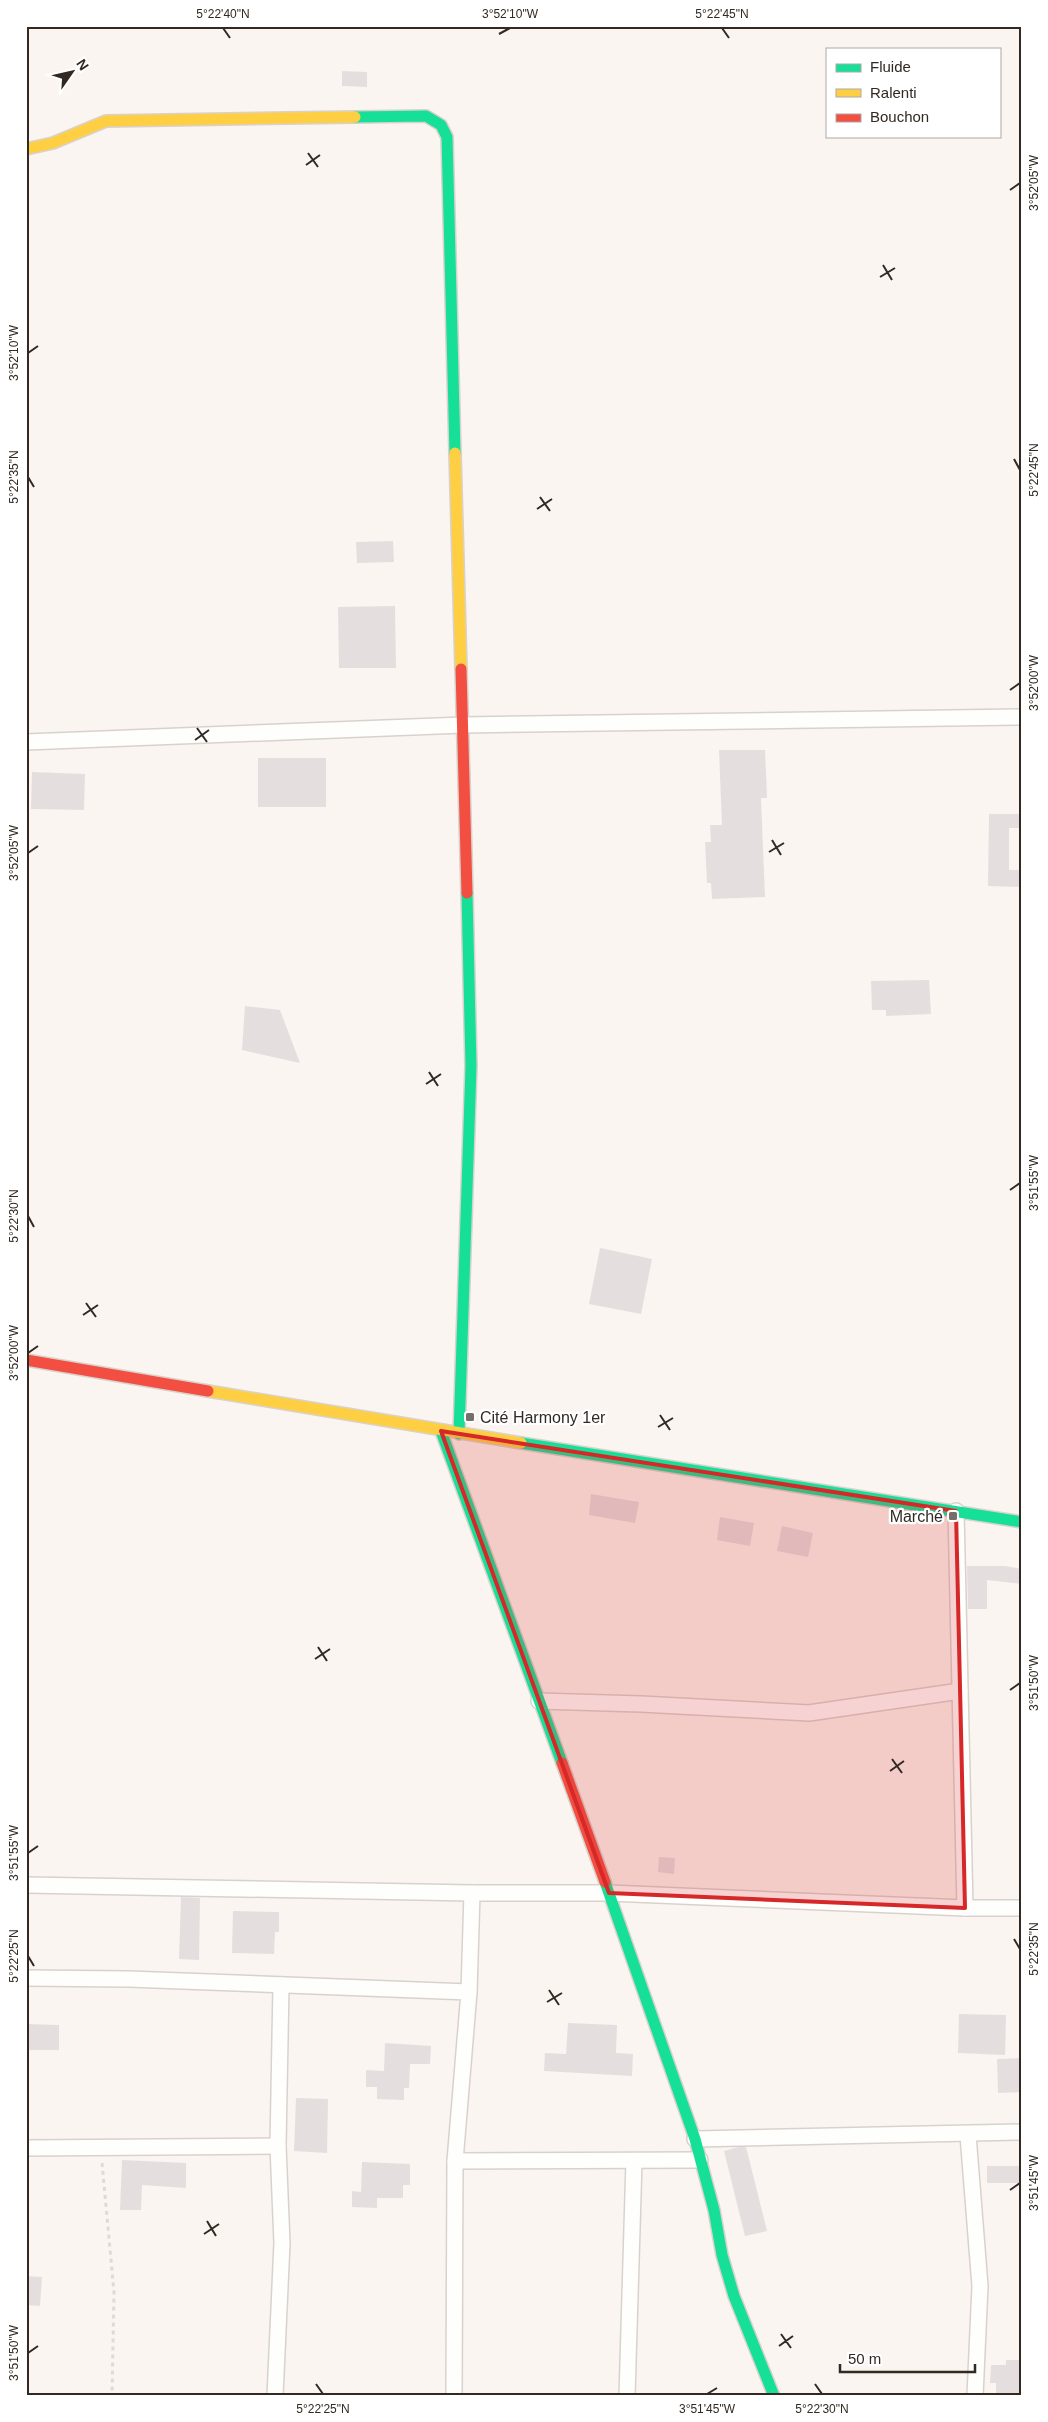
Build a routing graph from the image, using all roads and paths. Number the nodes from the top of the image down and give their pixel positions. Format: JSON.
{"nodes":[{"id":1,"x":26,"y":149,"type":"edge"},
{"id":2,"x":1022,"y":717,"type":"edge"},
{"id":3,"x":463,"y":725,"type":"junction"},
{"id":4,"x":26,"y":742,"type":"edge"},
{"id":5,"x":26,"y":1360,"type":"edge"},
{"id":6,"x":441,"y":1431,"type":"junction"},
{"id":7,"x":459,"y":1434,"type":"junction"},
{"id":8,"x":956,"y":1511,"type":"junction"},
{"id":9,"x":1022,"y":1522,"type":"edge"},
{"id":10,"x":960,"y":1691,"type":"junction"},
{"id":11,"x":539,"y":1702,"type":"junction"},
{"id":12,"x":26,"y":1885,"type":"edge"},
{"id":13,"x":472,"y":1893,"type":"junction"},
{"id":14,"x":609,"y":1893,"type":"junction"},
{"id":15,"x":965,"y":1908,"type":"junction"},
{"id":16,"x":1022,"y":1908,"type":"edge"},
{"id":17,"x":26,"y":1978,"type":"edge"},
{"id":18,"x":281,"y":1985,"type":"junction"},
{"id":19,"x":469,"y":1992,"type":"junction"},
{"id":20,"x":1022,"y":2132,"type":"edge"},
{"id":21,"x":968,"y":2135,"type":"junction"},
{"id":22,"x":695,"y":2139,"type":"junction"},
{"id":23,"x":278,"y":2146,"type":"junction"},
{"id":24,"x":26,"y":2148,"type":"edge"},
{"id":25,"x":100,"y":2148,"type":"junction"},
{"id":26,"x":700,"y":2160,"type":"junction"},
{"id":27,"x":634,"y":2161,"type":"junction"},
{"id":28,"x":455,"y":2162,"type":"junction"},
{"id":29,"x":112,"y":2396,"type":"edge"},
{"id":30,"x":275,"y":2396,"type":"edge"},
{"id":31,"x":454,"y":2396,"type":"edge"},
{"id":32,"x":627,"y":2396,"type":"edge"},
{"id":33,"x":774,"y":2396,"type":"edge"},
{"id":34,"x":975,"y":2396,"type":"edge"}],
"edges":[{"from":1,"to":3,"type":"street"},
{"from":2,"to":3,"type":"street"},
{"from":3,"to":4,"type":"street"},
{"from":3,"to":7,"type":"street"},
{"from":5,"to":6,"type":"street"},
{"from":6,"to":7,"type":"street"},
{"from":6,"to":11,"type":"street"},
{"from":7,"to":8,"type":"street"},
{"from":8,"to":9,"type":"street"},
{"from":8,"to":10,"type":"street"},
{"from":10,"to":11,"type":"street"},
{"from":10,"to":15,"type":"street"},
{"from":11,"to":14,"type":"street"},
{"from":12,"to":13,"type":"street"},
{"from":13,"to":14,"type":"street"},
{"from":13,"to":19,"type":"street"},
{"from":14,"to":15,"type":"street"},
{"from":14,"to":22,"type":"street"},
{"from":15,"to":16,"type":"street"},
{"from":17,"to":18,"type":"street"},
{"from":18,"to":19,"type":"street"},
{"from":18,"to":23,"type":"street"},
{"from":19,"to":28,"type":"street"},
{"from":20,"to":21,"type":"street"},
{"from":21,"to":22,"type":"street"},
{"from":21,"to":34,"type":"street"},
{"from":22,"to":26,"type":"street"},
{"from":23,"to":25,"type":"street"},
{"from":23,"to":30,"type":"street"},
{"from":24,"to":25,"type":"street"},
{"from":25,"to":29,"type":"path"},
{"from":26,"to":27,"type":"street"},
{"from":26,"to":33,"type":"street"},
{"from":27,"to":28,"type":"street"},
{"from":27,"to":32,"type":"street"},
{"from":28,"to":31,"type":"street"}]}
